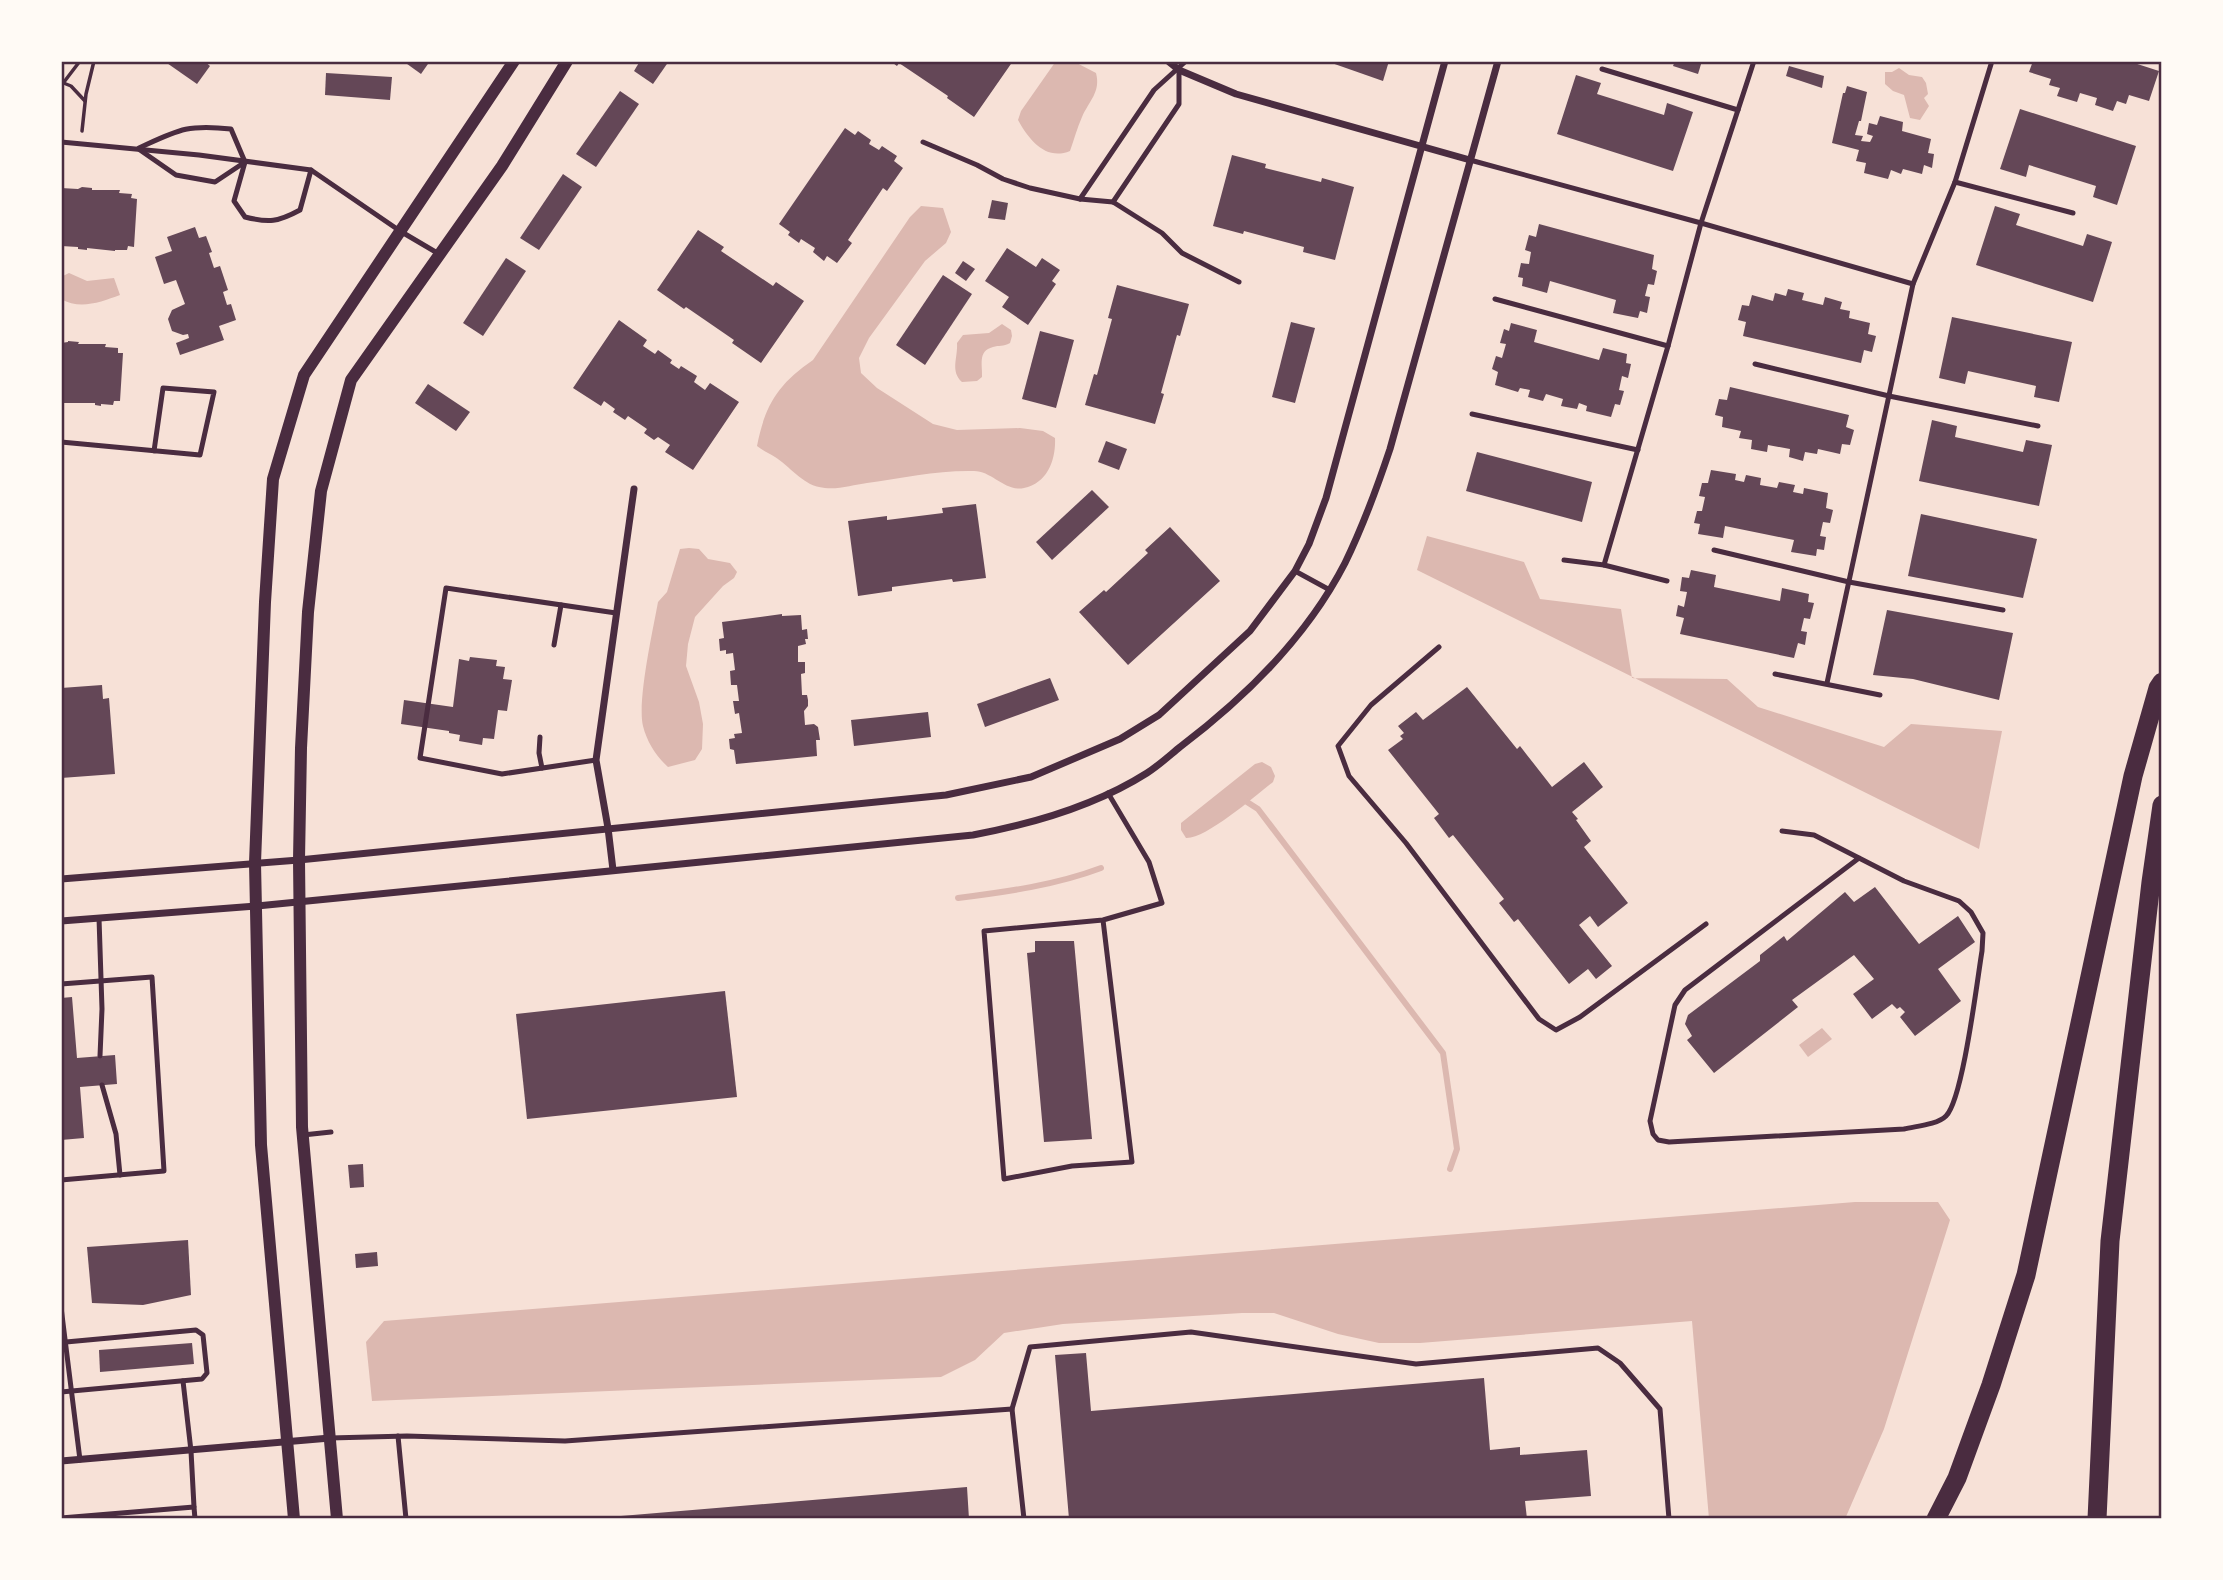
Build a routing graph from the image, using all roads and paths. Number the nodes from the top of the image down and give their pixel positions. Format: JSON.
{"nodes":[{"id":1,"x":80,"y":61,"type":"edge"},
{"id":2,"x":94,"y":61,"type":"edge"},
{"id":3,"x":514,"y":61,"type":"edge"},
{"id":4,"x":568,"y":61,"type":"edge"},
{"id":5,"x":1168,"y":61,"type":"edge"},
{"id":6,"x":1186,"y":61,"type":"edge"},
{"id":7,"x":1445,"y":61,"type":"edge"},
{"id":8,"x":1498,"y":61,"type":"edge"},
{"id":9,"x":1754,"y":61,"type":"edge"},
{"id":10,"x":1992,"y":61,"type":"edge"},
{"id":11,"x":1602,"y":69,"type":"dead end"},
{"id":12,"x":1179,"y":70,"type":"junction"},
{"id":13,"x":63,"y":82,"type":"edge"},
{"id":14,"x":85,"y":101,"type":"junction"},
{"id":15,"x":1738,"y":110,"type":"junction"},
{"id":16,"x":61,"y":142,"type":"edge"},
{"id":17,"x":923,"y":142,"type":"dead end"},
{"id":18,"x":81,"y":144,"type":"junction"},
{"id":19,"x":1422,"y":146,"type":"junction"},
{"id":20,"x":138,"y":149,"type":"junction"},
{"id":21,"x":1470,"y":160,"type":"junction"},
{"id":22,"x":245,"y":162,"type":"junction"},
{"id":23,"x":311,"y":170,"type":"junction"},
{"id":24,"x":1955,"y":182,"type":"junction"},
{"id":25,"x":1080,"y":199,"type":"junction"},
{"id":26,"x":1113,"y":202,"type":"junction"},
{"id":27,"x":2073,"y":213,"type":"dead end"},
{"id":28,"x":1701,"y":223,"type":"junction"},
{"id":29,"x":400,"y":231,"type":"junction"},
{"id":30,"x":439,"y":254,"type":"junction"},
{"id":31,"x":1239,"y":282,"type":"dead end"},
{"id":32,"x":1913,"y":284,"type":"junction"},
{"id":33,"x":1495,"y":299,"type":"dead end"},
{"id":34,"x":1668,"y":346,"type":"junction"},
{"id":35,"x":1755,"y":364,"type":"dead end"},
{"id":36,"x":1889,"y":396,"type":"junction"},
{"id":37,"x":1472,"y":414,"type":"dead end"},
{"id":38,"x":2038,"y":426,"type":"dead end"},
{"id":39,"x":61,"y":442,"type":"edge"},
{"id":40,"x":1638,"y":450,"type":"junction"},
{"id":41,"x":154,"y":451,"type":"junction"},
{"id":42,"x":634,"y":489,"type":"dead end"},
{"id":43,"x":1714,"y":550,"type":"dead end"},
{"id":44,"x":1564,"y":560,"type":"dead end"},
{"id":45,"x":1604,"y":565,"type":"junction"},
{"id":46,"x":1295,"y":571,"type":"junction"},
{"id":47,"x":1667,"y":581,"type":"dead end"},
{"id":48,"x":1849,"y":582,"type":"junction"},
{"id":49,"x":1328,"y":589,"type":"junction"},
{"id":50,"x":561,"y":605,"type":"junction"},
{"id":51,"x":2003,"y":610,"type":"dead end"},
{"id":52,"x":616,"y":612,"type":"junction"},
{"id":53,"x":554,"y":645,"type":"dead end"},
{"id":54,"x":1439,"y":647,"type":"dead end"},
{"id":55,"x":1775,"y":674,"type":"dead end"},
{"id":56,"x":2162,"y":682,"type":"edge"},
{"id":57,"x":1827,"y":683,"type":"junction"},
{"id":58,"x":1880,"y":695,"type":"dead end"},
{"id":59,"x":540,"y":737,"type":"dead end"},
{"id":60,"x":596,"y":760,"type":"junction"},
{"id":61,"x":542,"y":768,"type":"junction"},
{"id":62,"x":1108,"y":793,"type":"junction"},
{"id":63,"x":2162,"y":805,"type":"edge"},
{"id":64,"x":608,"y":828,"type":"junction"},
{"id":65,"x":1782,"y":831,"type":"dead end"},
{"id":66,"x":1859,"y":858,"type":"junction"},
{"id":67,"x":299,"y":860,"type":"junction"},
{"id":68,"x":255,"y":863,"type":"junction"},
{"id":69,"x":613,"y":870,"type":"junction"},
{"id":70,"x":61,"y":879,"type":"edge"},
{"id":71,"x":299,"y":901,"type":"junction"},
{"id":72,"x":257,"y":906,"type":"junction"},
{"id":73,"x":99,"y":918,"type":"junction"},
{"id":74,"x":1103,"y":920,"type":"junction"},
{"id":75,"x":61,"y":921,"type":"edge"},
{"id":76,"x":1706,"y":924,"type":"dead end"},
{"id":77,"x":100,"y":981,"type":"junction"},
{"id":78,"x":61,"y":984,"type":"edge"},
{"id":79,"x":100,"y":1056,"type":"dead end"},
{"id":80,"x":102,"y":1085,"type":"dead end"},
{"id":81,"x":331,"y":1132,"type":"dead end"},
{"id":82,"x":303,"y":1135,"type":"junction"},
{"id":83,"x":120,"y":1175,"type":"junction"},
{"id":84,"x":61,"y":1180,"type":"edge"},
{"id":85,"x":61,"y":1307,"type":"edge"},
{"id":86,"x":66,"y":1342,"type":"junction"},
{"id":87,"x":183,"y":1381,"type":"junction"},
{"id":88,"x":71,"y":1391,"type":"junction"},
{"id":89,"x":61,"y":1392,"type":"edge"},
{"id":90,"x":1012,"y":1409,"type":"junction"},
{"id":91,"x":398,"y":1436,"type":"junction"},
{"id":92,"x":330,"y":1438,"type":"junction"},
{"id":93,"x":288,"y":1443,"type":"junction"},
{"id":94,"x":191,"y":1451,"type":"junction"},
{"id":95,"x":80,"y":1460,"type":"junction"},
{"id":96,"x":61,"y":1461,"type":"edge"},
{"id":97,"x":194,"y":1507,"type":"junction"},
{"id":98,"x":61,"y":1518,"type":"edge"},
{"id":99,"x":195,"y":1519,"type":"edge"},
{"id":100,"x":294,"y":1519,"type":"edge"},
{"id":101,"x":337,"y":1519,"type":"edge"},
{"id":102,"x":405,"y":1519,"type":"edge"},
{"id":103,"x":1024,"y":1519,"type":"edge"},
{"id":104,"x":1669,"y":1519,"type":"edge"},
{"id":105,"x":1936,"y":1519,"type":"edge"},
{"id":106,"x":2097,"y":1519,"type":"edge"}],
"edges":[{"from":1,"to":13,"type":"path"},
{"from":2,"to":14,"type":"path"},
{"from":3,"to":29,"type":"street"},
{"from":4,"to":30,"type":"street"},
{"from":5,"to":12,"type":"street"},
{"from":6,"to":12,"type":"lane"},
{"from":7,"to":19,"type":"street"},
{"from":8,"to":21,"type":"street"},
{"from":9,"to":15,"type":"lane"},
{"from":10,"to":24,"type":"lane"},
{"from":11,"to":15,"type":"lane"},
{"from":12,"to":19,"type":"street"},
{"from":12,"to":25,"type":"lane"},
{"from":12,"to":26,"type":"lane"},
{"from":13,"to":14,"type":"path"},
{"from":14,"to":18,"type":"path"},
{"from":15,"to":28,"type":"lane"},
{"from":16,"to":18,"type":"lane"},
{"from":17,"to":25,"type":"lane"},
{"from":18,"to":20,"type":"lane"},
{"from":19,"to":21,"type":"street"},
{"from":19,"to":46,"type":"street"},
{"from":20,"to":22,"type":"lane"},
{"from":20,"to":22,"type":"lane"},
{"from":20,"to":22,"type":"lane"},
{"from":21,"to":28,"type":"lane"},
{"from":21,"to":49,"type":"street"},
{"from":22,"to":23,"type":"lane"},
{"from":22,"to":23,"type":"lane"},
{"from":23,"to":29,"type":"lane"},
{"from":24,"to":27,"type":"lane"},
{"from":24,"to":32,"type":"lane"},
{"from":25,"to":26,"type":"lane"},
{"from":26,"to":31,"type":"lane"},
{"from":28,"to":32,"type":"lane"},
{"from":28,"to":34,"type":"lane"},
{"from":29,"to":30,"type":"lane"},
{"from":29,"to":68,"type":"street"},
{"from":30,"to":67,"type":"street"},
{"from":32,"to":36,"type":"lane"},
{"from":33,"to":34,"type":"lane"},
{"from":34,"to":40,"type":"lane"},
{"from":35,"to":36,"type":"lane"},
{"from":36,"to":38,"type":"lane"},
{"from":36,"to":48,"type":"lane"},
{"from":37,"to":40,"type":"lane"},
{"from":39,"to":41,"type":"lane"},
{"from":40,"to":45,"type":"lane"},
{"from":41,"to":41,"type":"lane"},
{"from":42,"to":52,"type":"street"},
{"from":43,"to":48,"type":"lane"},
{"from":44,"to":45,"type":"lane"},
{"from":45,"to":47,"type":"lane"},
{"from":46,"to":49,"type":"lane"},
{"from":46,"to":64,"type":"street"},
{"from":48,"to":51,"type":"lane"},
{"from":48,"to":57,"type":"lane"},
{"from":49,"to":62,"type":"street"},
{"from":50,"to":52,"type":"lane"},
{"from":50,"to":53,"type":"lane"},
{"from":50,"to":61,"type":"lane"},
{"from":52,"to":60,"type":"street"},
{"from":54,"to":76,"type":"lane"},
{"from":55,"to":57,"type":"lane"},
{"from":56,"to":105,"type":"highway"},
{"from":57,"to":58,"type":"lane"},
{"from":59,"to":61,"type":"lane"},
{"from":60,"to":61,"type":"lane"},
{"from":60,"to":64,"type":"street"},
{"from":62,"to":69,"type":"street"},
{"from":62,"to":74,"type":"lane"},
{"from":63,"to":106,"type":"highway"},
{"from":64,"to":67,"type":"street"},
{"from":64,"to":69,"type":"street"},
{"from":65,"to":66,"type":"lane"},
{"from":66,"to":66,"type":"lane"},
{"from":67,"to":68,"type":"street"},
{"from":67,"to":71,"type":"street"},
{"from":68,"to":70,"type":"street"},
{"from":68,"to":72,"type":"street"},
{"from":69,"to":71,"type":"street"},
{"from":71,"to":72,"type":"street"},
{"from":71,"to":82,"type":"street"},
{"from":72,"to":73,"type":"street"},
{"from":72,"to":93,"type":"street"},
{"from":73,"to":75,"type":"street"},
{"from":73,"to":77,"type":"lane"},
{"from":74,"to":74,"type":"lane"},
{"from":77,"to":78,"type":"lane"},
{"from":77,"to":79,"type":"lane"},
{"from":77,"to":83,"type":"lane"},
{"from":80,"to":83,"type":"lane"},
{"from":81,"to":82,"type":"lane"},
{"from":82,"to":92,"type":"street"},
{"from":83,"to":84,"type":"lane"},
{"from":85,"to":86,"type":"lane"},
{"from":86,"to":87,"type":"lane"},
{"from":86,"to":88,"type":"lane"},
{"from":87,"to":88,"type":"lane"},
{"from":87,"to":94,"type":"lane"},
{"from":88,"to":89,"type":"lane"},
{"from":88,"to":95,"type":"lane"},
{"from":90,"to":91,"type":"lane"},
{"from":90,"to":103,"type":"lane"},
{"from":90,"to":104,"type":"lane"},
{"from":91,"to":92,"type":"lane"},
{"from":91,"to":102,"type":"lane"},
{"from":92,"to":93,"type":"street"},
{"from":92,"to":101,"type":"street"},
{"from":93,"to":94,"type":"street"},
{"from":93,"to":100,"type":"street"},
{"from":94,"to":95,"type":"street"},
{"from":94,"to":97,"type":"lane"},
{"from":95,"to":96,"type":"street"},
{"from":97,"to":98,"type":"lane"},
{"from":97,"to":99,"type":"lane"}]}
